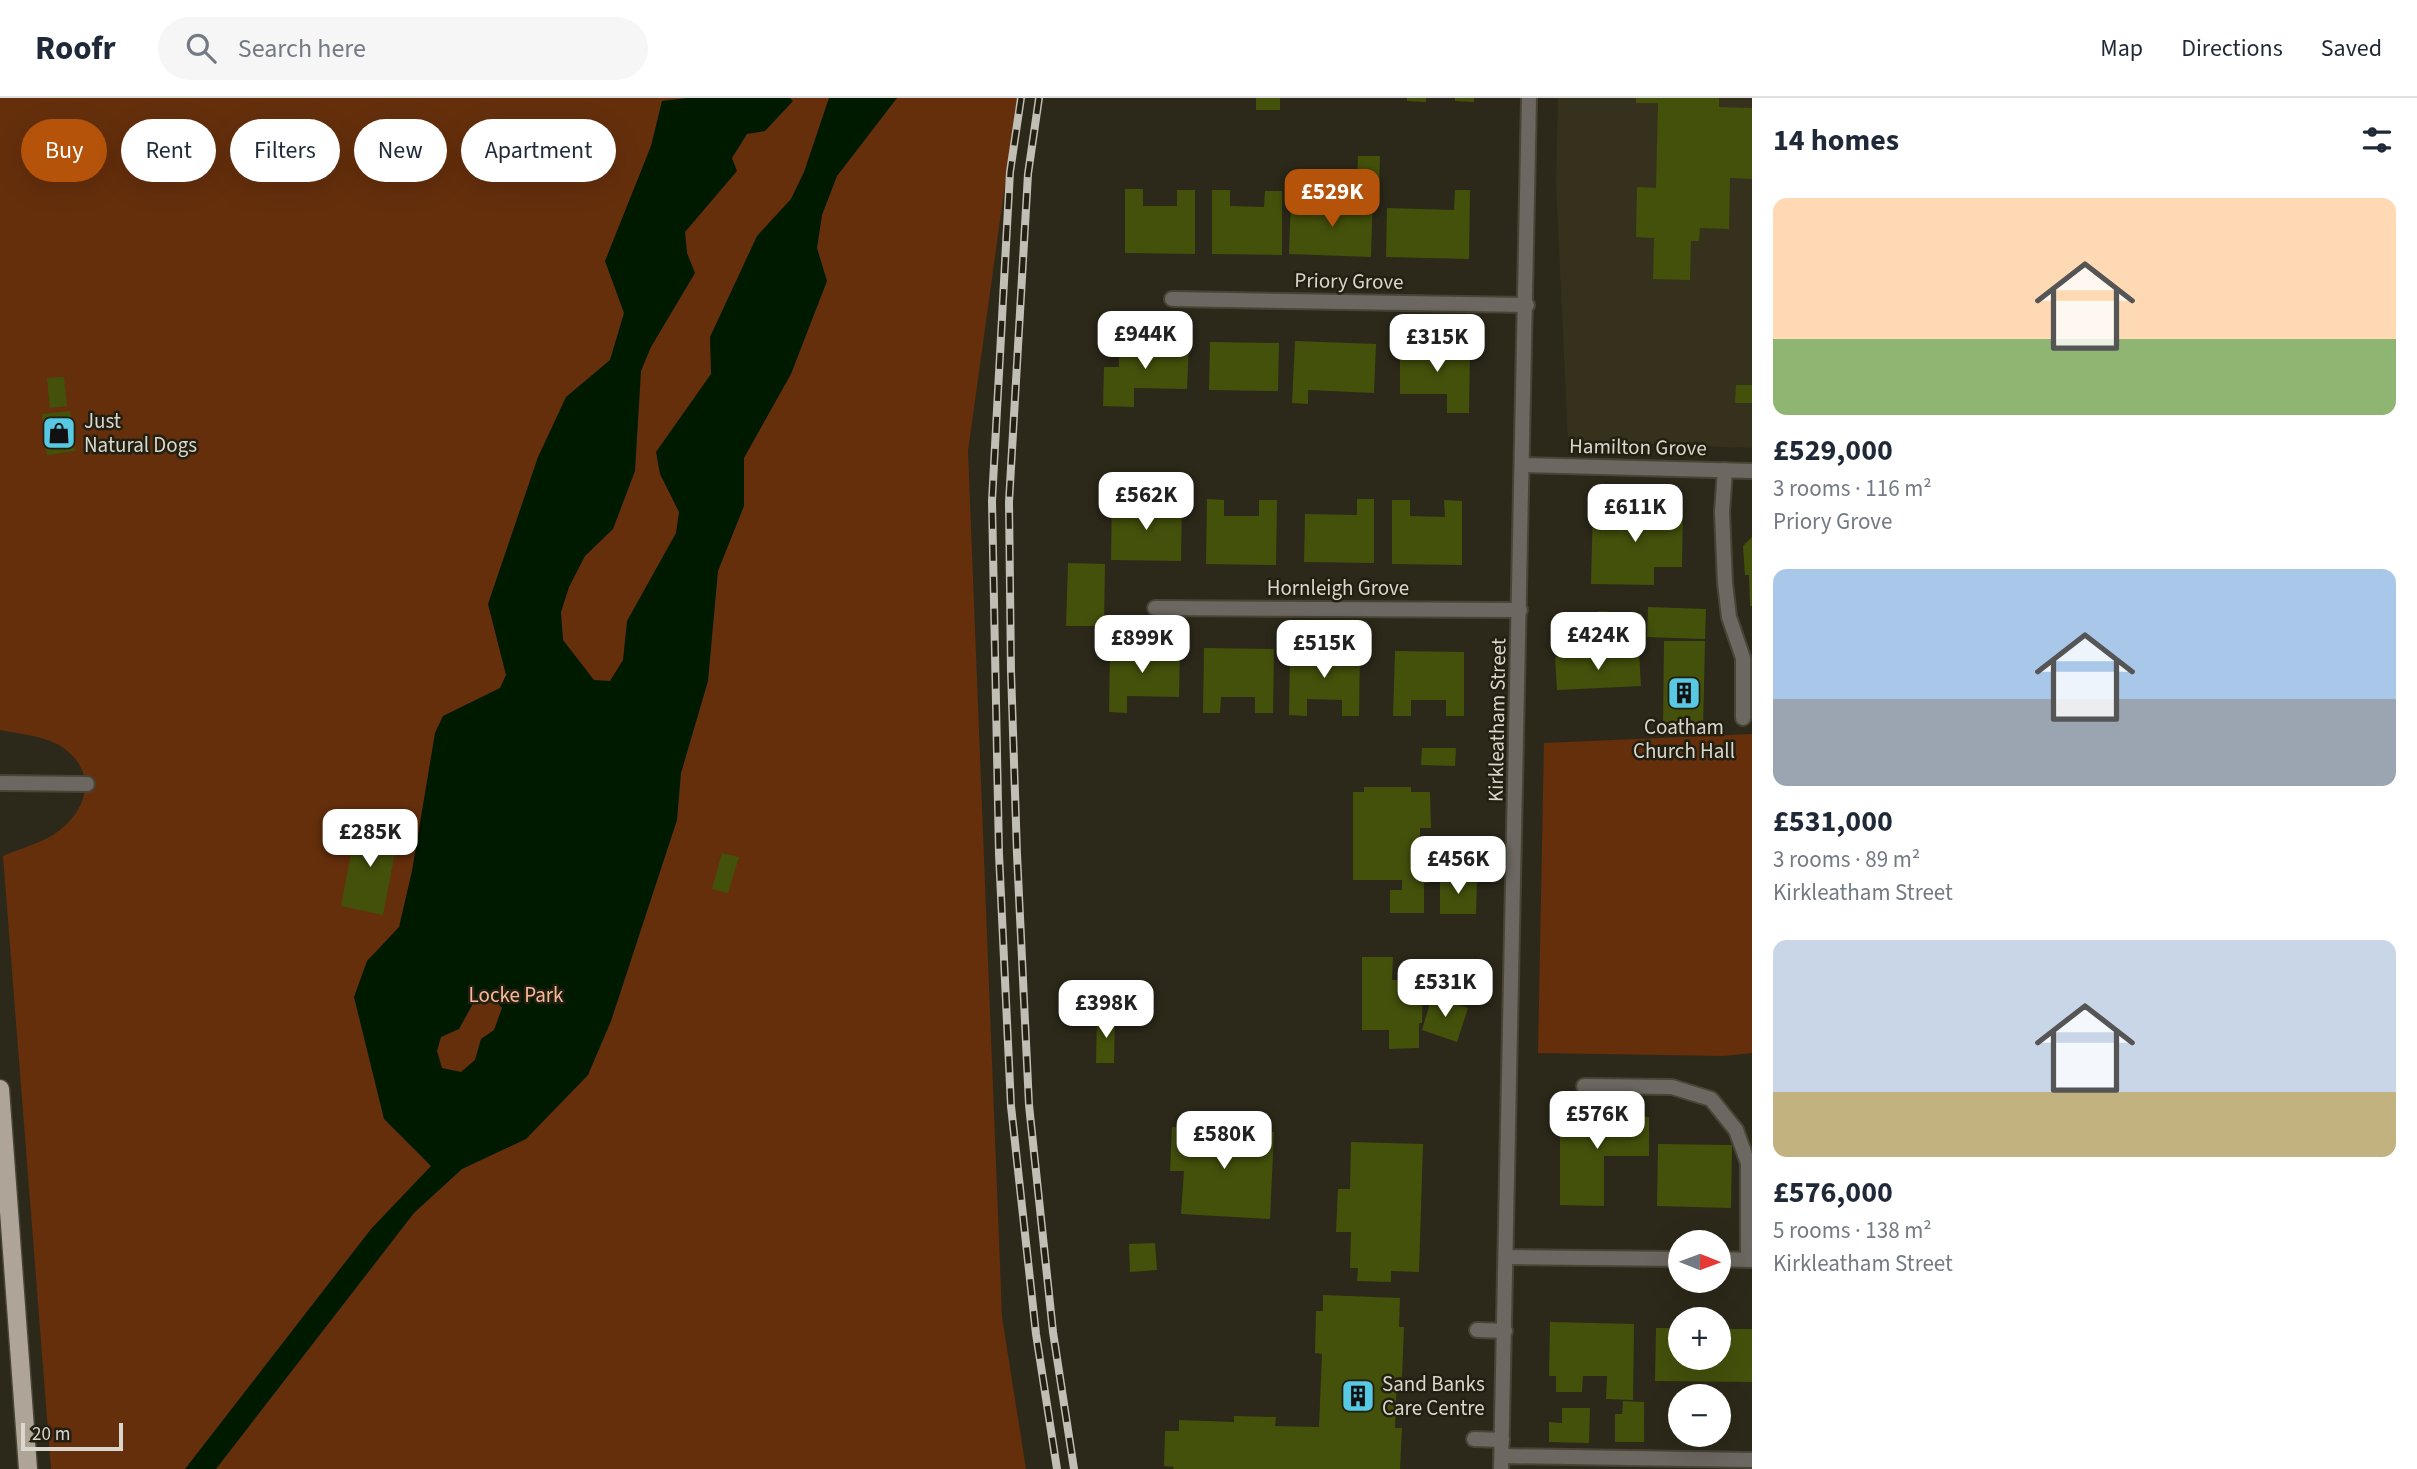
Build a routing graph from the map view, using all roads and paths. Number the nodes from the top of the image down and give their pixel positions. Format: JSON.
{"nodes":[{"id":1,"x":1529,"y":98,"type":"edge"},
{"id":2,"x":1171,"y":299,"type":"dead end"},
{"id":3,"x":1527,"y":305,"type":"junction"},
{"id":4,"x":1523,"y":465,"type":"junction"},
{"id":5,"x":1725,"y":470,"type":"junction"},
{"id":6,"x":1752,"y":471,"type":"edge"},
{"id":7,"x":1156,"y":608,"type":"dead end"},
{"id":8,"x":1520,"y":610,"type":"junction"},
{"id":9,"x":1743,"y":718,"type":"dead end"},
{"id":10,"x":0,"y":783,"type":"edge"},
{"id":11,"x":87,"y":784,"type":"dead end"},
{"id":12,"x":1584,"y":1086,"type":"dead end"},
{"id":13,"x":0,"y":1089,"type":"edge"},
{"id":14,"x":1506,"y":1257,"type":"junction"},
{"id":15,"x":1668,"y":1259,"type":"edge"},
{"id":16,"x":1731,"y":1259,"type":"edge"},
{"id":17,"x":1750,"y":1260,"type":"edge"},
{"id":18,"x":1477,"y":1330,"type":"dead end"},
{"id":19,"x":1505,"y":1331,"type":"junction"},
{"id":20,"x":1475,"y":1439,"type":"dead end"},
{"id":21,"x":1502,"y":1440,"type":"junction"},
{"id":22,"x":1752,"y":1460,"type":"edge"},
{"id":23,"x":1502,"y":1462,"type":"edge"},
{"id":24,"x":29,"y":1469,"type":"edge"}],
"edges":[{"from":1,"to":3,"type":"street","name":"Kirkleatham Street"},
{"from":2,"to":3,"type":"street","name":"Priory Grove"},
{"from":3,"to":4,"type":"street","name":"Kirkleatham Street"},
{"from":4,"to":5,"type":"street","name":"Hamilton Grove"},
{"from":4,"to":8,"type":"street","name":"Kirkleatham Street"},
{"from":5,"to":6,"type":"street","name":"Hamilton Grove"},
{"from":5,"to":9,"type":"street"},
{"from":7,"to":8,"type":"street","name":"Hornleigh Grove"},
{"from":8,"to":14,"type":"street","name":"Kirkleatham Street"},
{"from":10,"to":11,"type":"street"},
{"from":12,"to":17,"type":"street"},
{"from":13,"to":24,"type":"main road"},
{"from":14,"to":15,"type":"street"},
{"from":14,"to":19,"type":"street","name":"Kirkleatham Street"},
{"from":16,"to":17,"type":"street"},
{"from":18,"to":19,"type":"street"},
{"from":19,"to":21,"type":"street","name":"Kirkleatham Street"},
{"from":20,"to":21,"type":"street"},
{"from":21,"to":23,"type":"street","name":"Kirkleatham Street"},
{"from":22,"to":23,"type":"street"}]}
